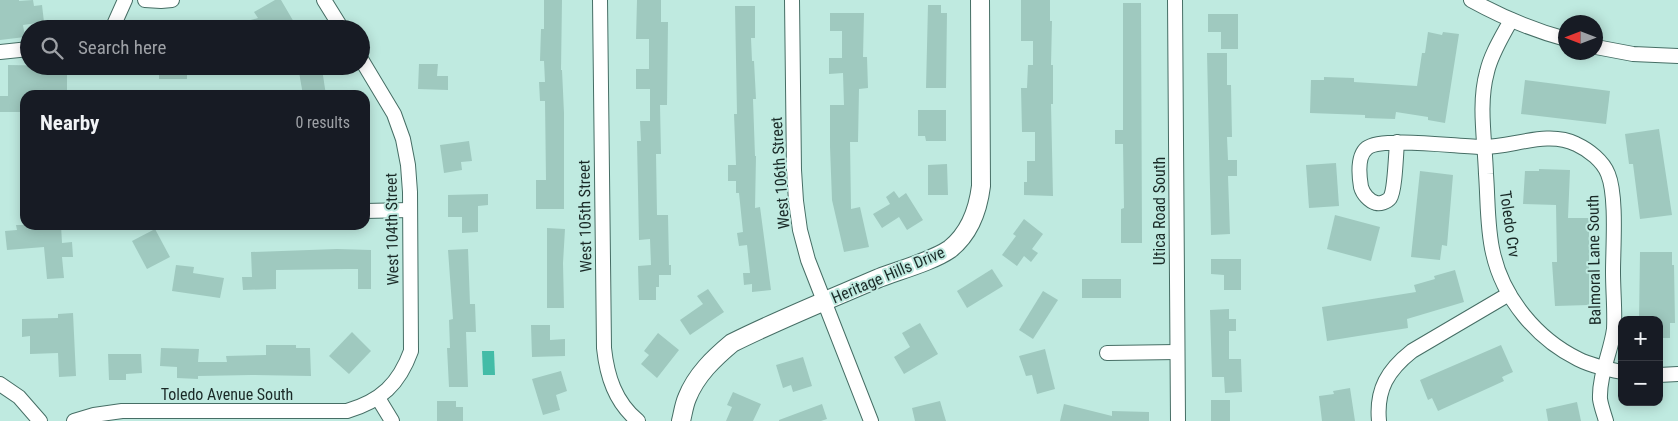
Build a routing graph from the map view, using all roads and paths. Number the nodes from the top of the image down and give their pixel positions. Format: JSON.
{"nodes":[{"id":1,"x":125,"y":0,"type":"edge"},
{"id":2,"x":145,"y":0,"type":"edge"},
{"id":3,"x":172,"y":0,"type":"edge"},
{"id":4,"x":324,"y":0,"type":"edge"},
{"id":5,"x":600,"y":0,"type":"edge"},
{"id":6,"x":792,"y":0,"type":"edge"},
{"id":7,"x":980,"y":0,"type":"edge"},
{"id":8,"x":1175,"y":0,"type":"edge"},
{"id":9,"x":1471,"y":0,"type":"edge"},
{"id":10,"x":116,"y":20,"type":"edge"},
{"id":11,"x":336,"y":20,"type":"edge"},
{"id":12,"x":1510,"y":20,"type":"junction"},
{"id":13,"x":1558,"y":37,"type":"edge"},
{"id":14,"x":1603,"y":48,"type":"edge"},
{"id":15,"x":20,"y":50,"type":"edge"},
{"id":16,"x":0,"y":52,"type":"edge"},
{"id":17,"x":1678,"y":56,"type":"edge"},
{"id":18,"x":370,"y":74,"type":"edge"},
{"id":19,"x":1397,"y":142,"type":"dead end"},
{"id":20,"x":1485,"y":147,"type":"junction"},
{"id":21,"x":410,"y":210,"type":"junction"},
{"id":22,"x":370,"y":211,"type":"edge"},
{"id":23,"x":1509,"y":294,"type":"junction"},
{"id":24,"x":825,"y":302,"type":"junction"},
{"id":25,"x":1178,"y":352,"type":"junction"},
{"id":26,"x":1107,"y":354,"type":"dead end"},
{"id":27,"x":1605,"y":369,"type":"junction"},
{"id":28,"x":1618,"y":371,"type":"edge"},
{"id":29,"x":1678,"y":374,"type":"edge"},
{"id":30,"x":1663,"y":375,"type":"edge"},
{"id":31,"x":0,"y":384,"type":"edge"},
{"id":32,"x":378,"y":398,"type":"junction"},
{"id":33,"x":194,"y":416,"type":"edge"},
{"id":34,"x":40,"y":421,"type":"edge"},
{"id":35,"x":74,"y":421,"type":"edge"},
{"id":36,"x":392,"y":421,"type":"edge"},
{"id":37,"x":638,"y":421,"type":"edge"},
{"id":38,"x":682,"y":421,"type":"edge"},
{"id":39,"x":871,"y":421,"type":"edge"},
{"id":40,"x":1178,"y":421,"type":"edge"},
{"id":41,"x":1379,"y":421,"type":"edge"},
{"id":42,"x":1606,"y":421,"type":"edge"}],
"edges":[{"from":1,"to":10,"type":"street"},
{"from":2,"to":3,"type":"street"},
{"from":4,"to":11,"type":"street"},
{"from":5,"to":37,"type":"street","name":"West 105th Street"},
{"from":6,"to":24,"type":"street","name":"West 106th Street"},
{"from":7,"to":24,"type":"street","name":"Heritage Hills Drive"},
{"from":8,"to":25,"type":"street","name":"Utica Road South"},
{"from":9,"to":12,"type":"street"},
{"from":12,"to":13,"type":"street"},
{"from":12,"to":20,"type":"street","name":"Toledo Crv"},
{"from":14,"to":17,"type":"street"},
{"from":15,"to":16,"type":"street"},
{"from":18,"to":21,"type":"street","name":"West 104th Street"},
{"from":19,"to":20,"type":"street","name":"Balmoral Lane South"},
{"from":20,"to":23,"type":"street","name":"Toledo Crv"},
{"from":20,"to":27,"type":"street","name":"Balmoral Lane South"},
{"from":21,"to":22,"type":"street"},
{"from":21,"to":32,"type":"street","name":"West 104th Street"},
{"from":23,"to":27,"type":"street","name":"Toledo Crv"},
{"from":23,"to":41,"type":"street"},
{"from":24,"to":38,"type":"street","name":"Heritage Hills Drive"},
{"from":24,"to":39,"type":"street","name":"West 106th Street"},
{"from":25,"to":26,"type":"street"},
{"from":25,"to":40,"type":"street","name":"Utica Road South"},
{"from":27,"to":28,"type":"street","name":"Toledo Crv"},
{"from":27,"to":42,"type":"street","name":"Balmoral Lane South"},
{"from":29,"to":30,"type":"street"},
{"from":31,"to":34,"type":"street"},
{"from":32,"to":33,"type":"street","name":"Toledo Avenue South"},
{"from":32,"to":36,"type":"street"},
{"from":33,"to":35,"type":"street","name":"Toledo Avenue South"}]}
